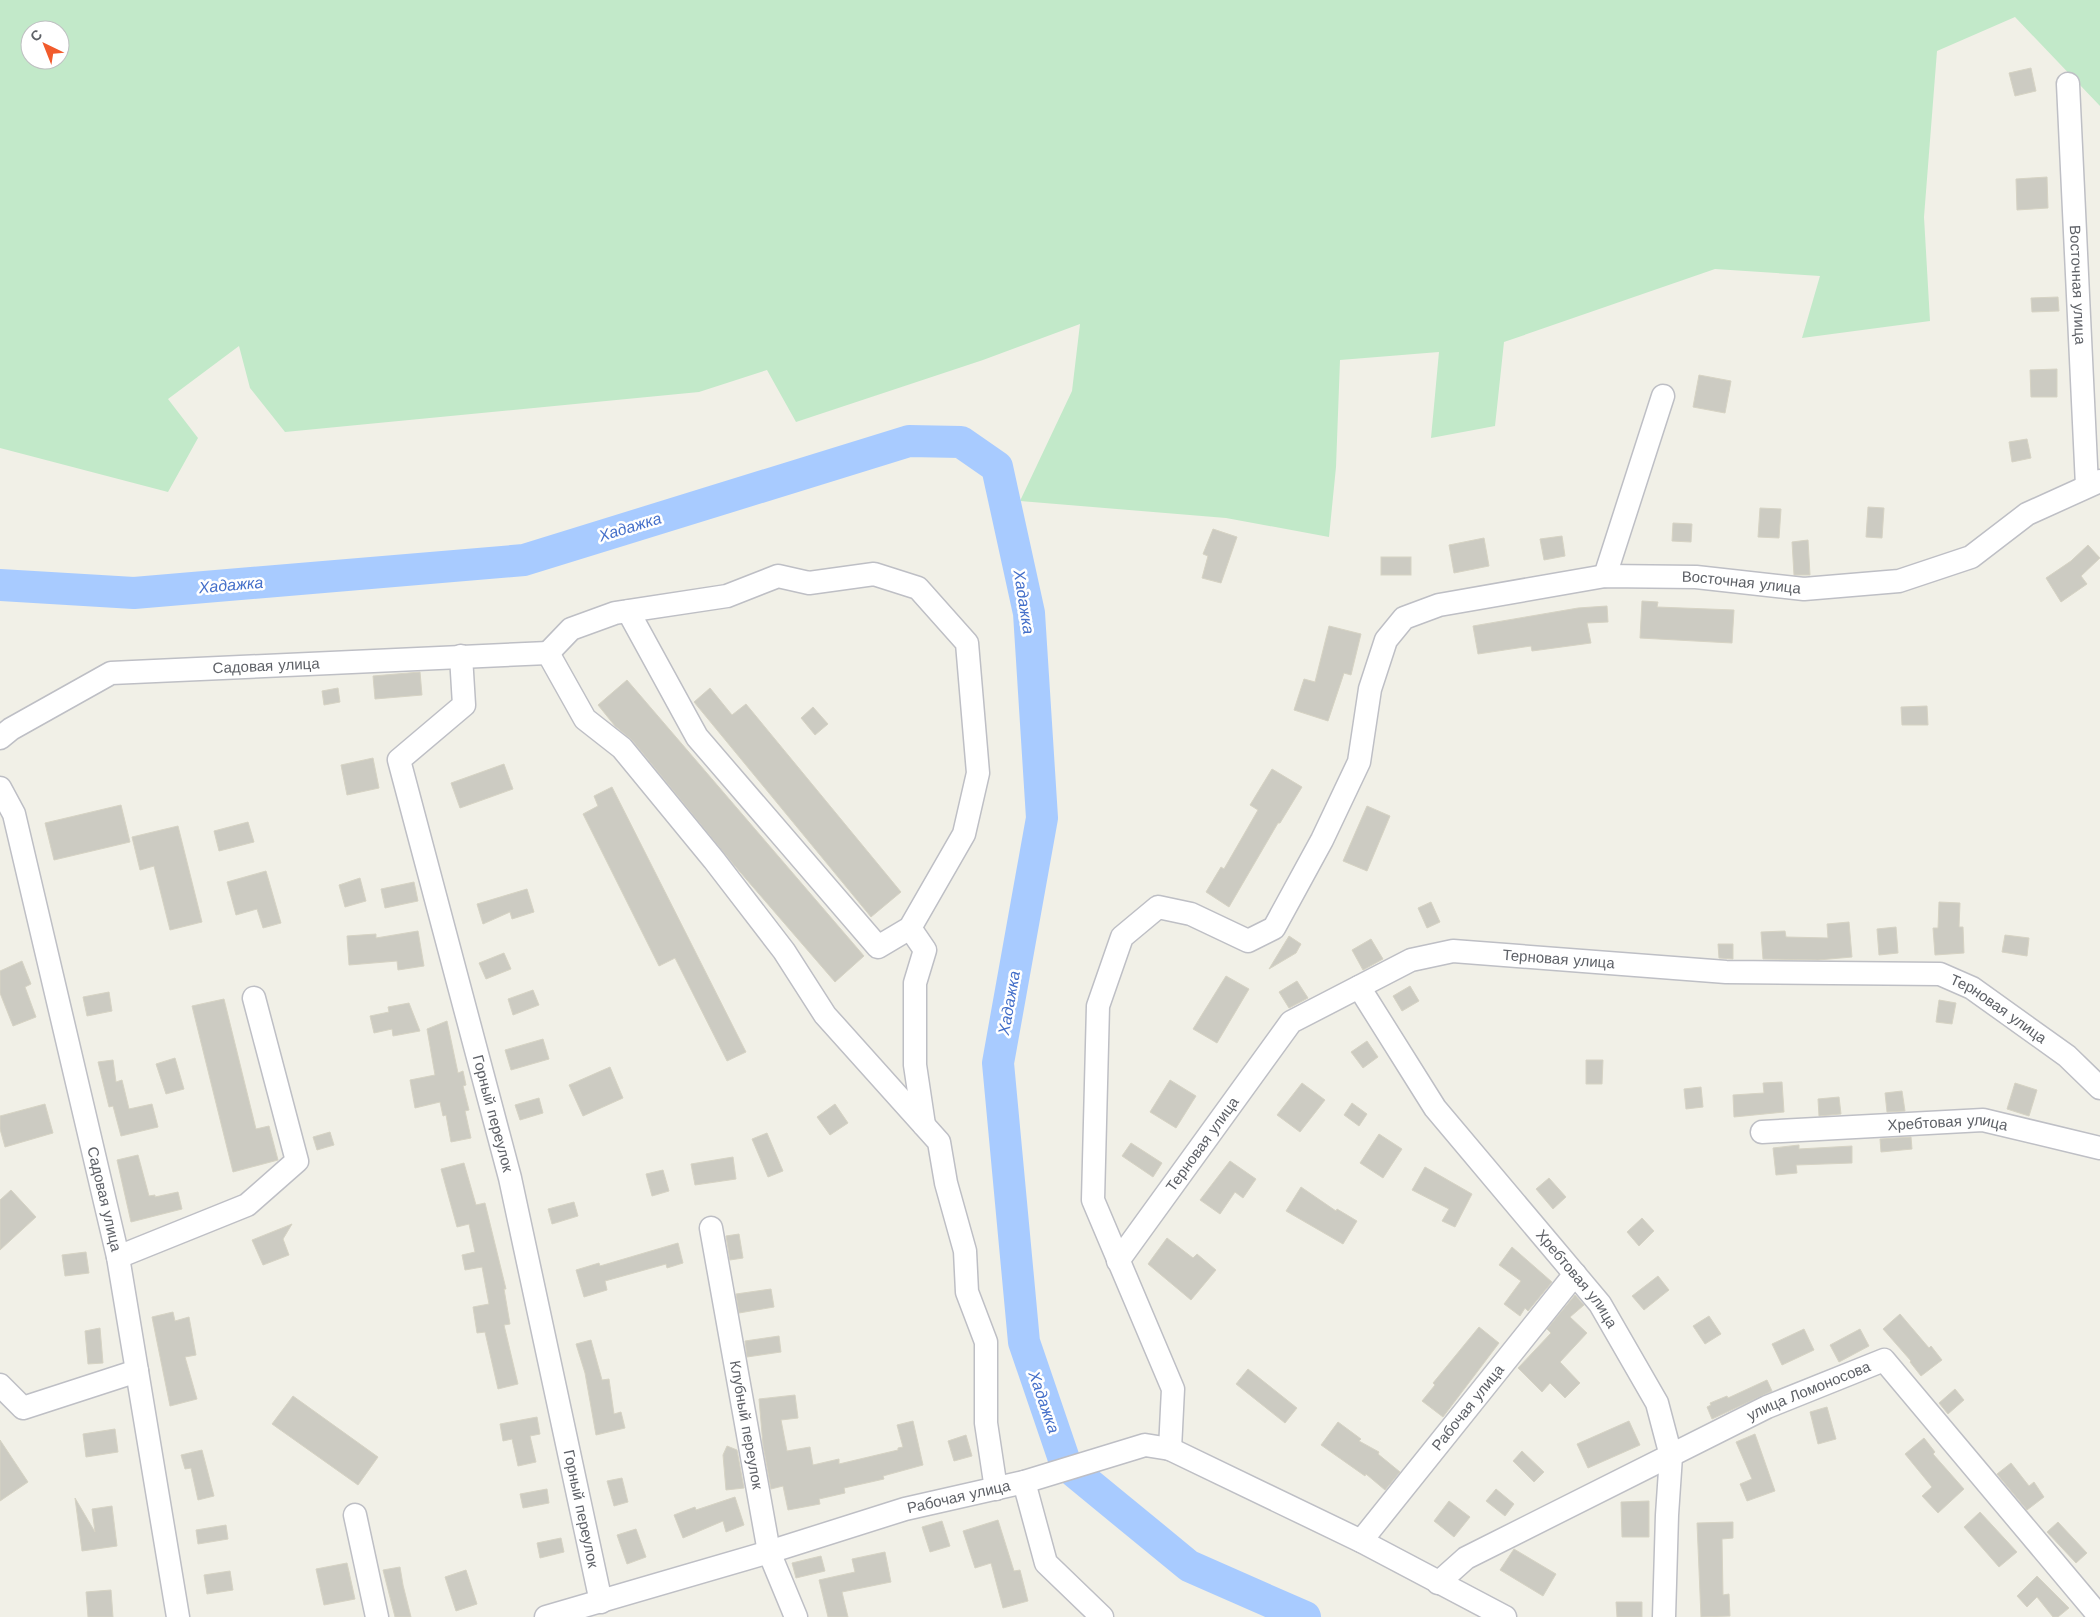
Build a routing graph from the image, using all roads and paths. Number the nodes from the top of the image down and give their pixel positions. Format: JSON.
{"nodes":[{"id":1,"x":2068,"y":84,"type":"dead end"},
{"id":2,"x":1663,"y":396,"type":"dead end"},
{"id":3,"x":2093,"y":484,"type":"edge"},
{"id":4,"x":1605,"y":576,"type":"junction"},
{"id":5,"x":628,"y":611,"type":"junction"},
{"id":6,"x":548,"y":653,"type":"junction"},
{"id":7,"x":461,"y":656,"type":"junction"},
{"id":8,"x":0,"y":738,"type":"edge"},
{"id":9,"x":0,"y":788,"type":"edge"},
{"id":10,"x":910,"y":928,"type":"junction"},
{"id":11,"x":1359,"y":987,"type":"junction"},
{"id":12,"x":254,"y":998,"type":"dead end"},
{"id":13,"x":2100,"y":1088,"type":"edge"},
{"id":14,"x":924,"y":1125,"type":"junction"},
{"id":15,"x":1762,"y":1132,"type":"dead end"},
{"id":16,"x":2100,"y":1148,"type":"edge"},
{"id":17,"x":711,"y":1228,"type":"dead end"},
{"id":18,"x":118,"y":1257,"type":"junction"},
{"id":19,"x":1118,"y":1261,"type":"junction"},
{"id":20,"x":1575,"y":1274,"type":"junction"},
{"id":21,"x":137,"y":1371,"type":"junction"},
{"id":22,"x":0,"y":1384,"type":"edge"},
{"id":23,"x":1170,"y":1449,"type":"junction"},
{"id":24,"x":1671,"y":1456,"type":"junction"},
{"id":25,"x":1024,"y":1482,"type":"junction"},
{"id":26,"x":996,"y":1489,"type":"junction"},
{"id":27,"x":355,"y":1515,"type":"dead end"},
{"id":28,"x":1361,"y":1541,"type":"junction"},
{"id":29,"x":769,"y":1552,"type":"junction"},
{"id":30,"x":1438,"y":1582,"type":"junction"},
{"id":31,"x":601,"y":1602,"type":"junction"},
{"id":32,"x":178,"y":1617,"type":"edge"},
{"id":33,"x":377,"y":1617,"type":"edge"},
{"id":34,"x":546,"y":1617,"type":"edge"},
{"id":35,"x":796,"y":1617,"type":"edge"},
{"id":36,"x":1102,"y":1617,"type":"edge"},
{"id":37,"x":1506,"y":1617,"type":"edge"},
{"id":38,"x":1664,"y":1617,"type":"edge"},
{"id":39,"x":2100,"y":1617,"type":"edge"}],
"edges":[{"from":1,"to":3,"type":"street","name":"Восточная улица"},
{"from":2,"to":4,"type":"street"},
{"from":3,"to":4,"type":"street","name":"Восточная улица"},
{"from":4,"to":19,"type":"street","name":"Восточная улица"},
{"from":5,"to":6,"type":"street"},
{"from":5,"to":10,"type":"street"},
{"from":5,"to":10,"type":"street"},
{"from":6,"to":7,"type":"street","name":"Садовая улица"},
{"from":6,"to":14,"type":"street"},
{"from":7,"to":8,"type":"street","name":"Садовая улица"},
{"from":7,"to":31,"type":"street","name":"Горный переулок"},
{"from":9,"to":18,"type":"street","name":"Садовая улица"},
{"from":10,"to":14,"type":"street"},
{"from":11,"to":13,"type":"street","name":"Терновая улица"},
{"from":11,"to":19,"type":"street","name":"Терновая улица"},
{"from":11,"to":20,"type":"street","name":"Хребтовая улица"},
{"from":12,"to":18,"type":"street"},
{"from":14,"to":26,"type":"street"},
{"from":15,"to":16,"type":"street","name":"Хребтовая улица"},
{"from":17,"to":29,"type":"street","name":"Клубный переулок"},
{"from":18,"to":21,"type":"street","name":"Садовая улица"},
{"from":19,"to":23,"type":"street"},
{"from":20,"to":24,"type":"street","name":"Хребтовая улица"},
{"from":20,"to":28,"type":"street","name":"Рабочая улица"},
{"from":21,"to":22,"type":"street"},
{"from":21,"to":32,"type":"street","name":"Садовая улица"},
{"from":23,"to":25,"type":"street","name":"Рабочая улица"},
{"from":23,"to":28,"type":"street","name":"Рабочая улица"},
{"from":24,"to":30,"type":"street","name":"улица Ломоносова"},
{"from":24,"to":38,"type":"street","name":"Хребтовая улица"},
{"from":24,"to":39,"type":"street","name":"улица Ломоносова"},
{"from":25,"to":26,"type":"street","name":"Рабочая улица"},
{"from":25,"to":36,"type":"street"},
{"from":26,"to":29,"type":"street","name":"Рабочая улица"},
{"from":27,"to":33,"type":"street"},
{"from":28,"to":30,"type":"street","name":"Рабочая улица"},
{"from":29,"to":31,"type":"street","name":"Рабочая улица"},
{"from":29,"to":35,"type":"street","name":"Клубный переулок"},
{"from":30,"to":37,"type":"street","name":"Рабочая улица"},
{"from":31,"to":34,"type":"street","name":"Рабочая улица"}]}
